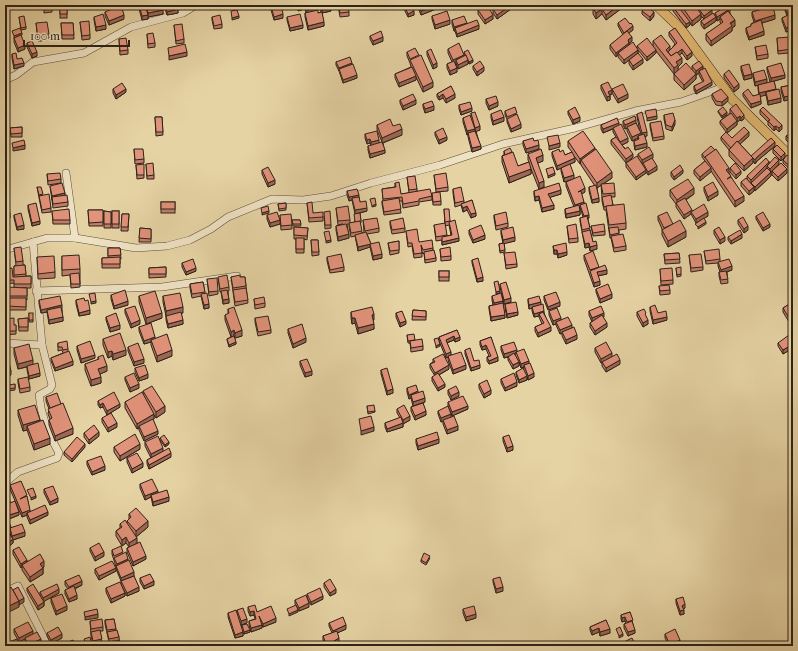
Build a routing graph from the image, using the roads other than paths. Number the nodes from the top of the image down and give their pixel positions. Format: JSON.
{"nodes":[{"id":1,"x":196,"y":5,"type":"edge"},
{"id":2,"x":656,"y":5,"type":"edge"},
{"id":3,"x":5,"y":80,"type":"edge"},
{"id":4,"x":724,"y":87,"type":"junction"},
{"id":5,"x":793,"y":159,"type":"edge"},
{"id":6,"x":66,"y":173,"type":"dead end"},
{"id":7,"x":75,"y":238,"type":"junction"},
{"id":8,"x":33,"y":242,"type":"junction"},
{"id":9,"x":5,"y":250,"type":"edge"},
{"id":10,"x":237,"y":276,"type":"edge"},
{"id":11,"x":36,"y":291,"type":"junction"},
{"id":12,"x":5,"y":343,"type":"edge"},
{"id":13,"x":42,"y":345,"type":"junction"},
{"id":14,"x":6,"y":480,"type":"edge"},
{"id":15,"x":5,"y":592,"type":"edge"},
{"id":16,"x":48,"y":646,"type":"edge"}],
"edges":[{"from":1,"to":3,"type":"street"},
{"from":2,"to":4,"type":"main road"},
{"from":4,"to":5,"type":"main road"},
{"from":4,"to":7,"type":"street"},
{"from":6,"to":7,"type":"street"},
{"from":7,"to":8,"type":"street"},
{"from":8,"to":9,"type":"street"},
{"from":8,"to":11,"type":"street"},
{"from":10,"to":11,"type":"street"},
{"from":11,"to":13,"type":"street"},
{"from":12,"to":13,"type":"street"},
{"from":13,"to":14,"type":"street"},
{"from":15,"to":16,"type":"street"}]}
